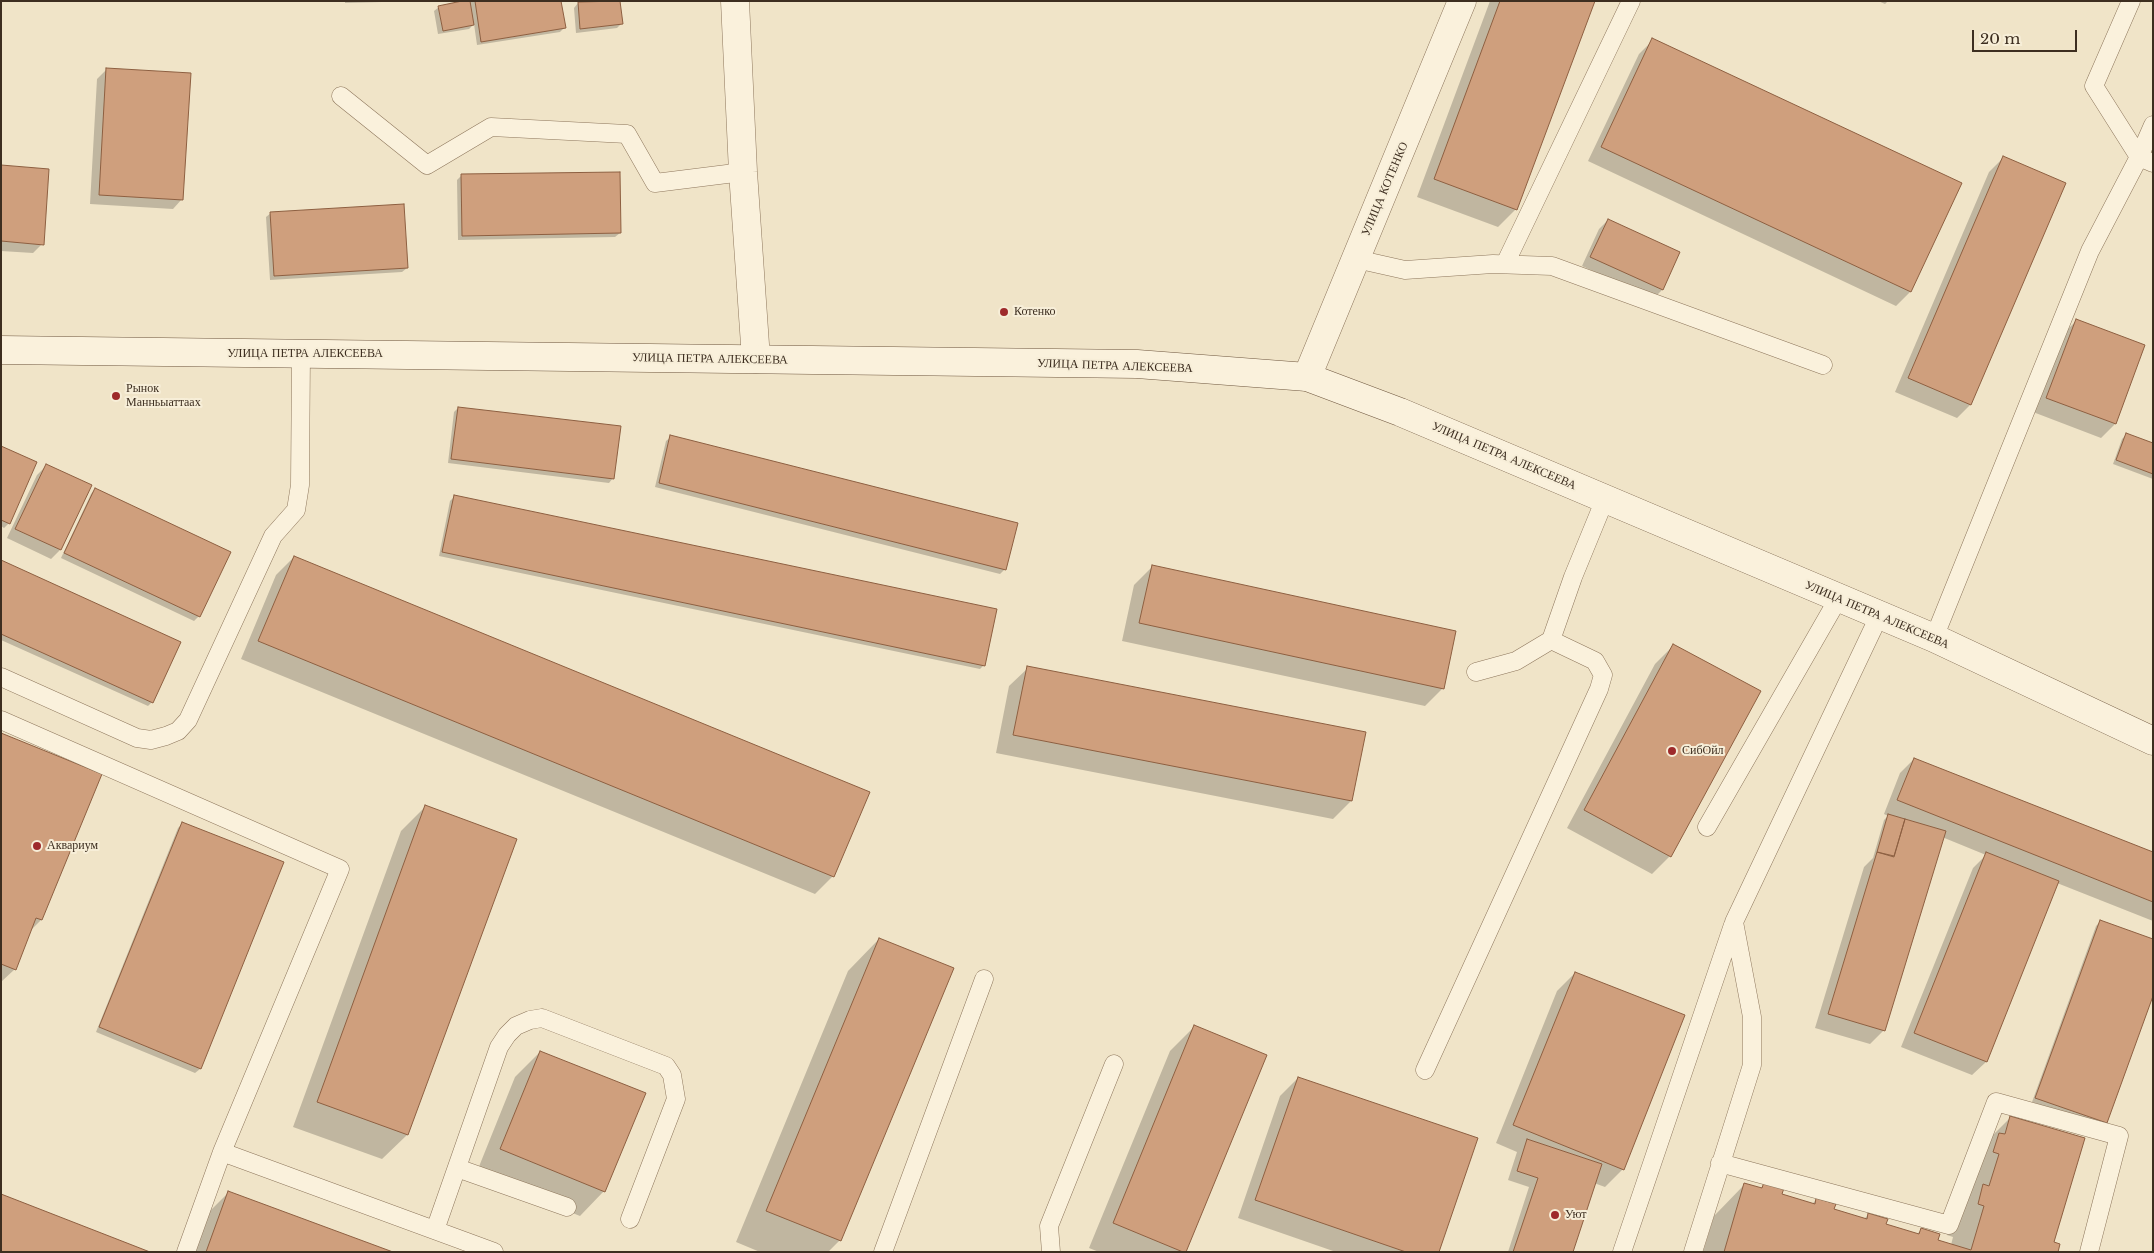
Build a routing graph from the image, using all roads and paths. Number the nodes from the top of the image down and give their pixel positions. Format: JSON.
{"nodes":[{"id":1,"x":735,"y":1,"type":"edge"},
{"id":2,"x":1462,"y":1,"type":"edge"},
{"id":3,"x":1631,"y":1,"type":"edge"},
{"id":4,"x":2131,"y":1,"type":"edge"},
{"id":5,"x":341,"y":96,"type":"dead end"},
{"id":6,"x":2153,"y":124,"type":"edge"},
{"id":7,"x":2146,"y":160,"type":"edge"},
{"id":8,"x":743,"y":172,"type":"junction"},
{"id":9,"x":1356,"y":259,"type":"junction"},
{"id":10,"x":1505,"y":264,"type":"junction"},
{"id":11,"x":1,"y":350,"type":"edge"},
{"id":12,"x":301,"y":353,"type":"junction"},
{"id":13,"x":756,"y":359,"type":"junction"},
{"id":14,"x":1823,"y":365,"type":"dead end"},
{"id":15,"x":1307,"y":377,"type":"junction"},
{"id":16,"x":1605,"y":499,"type":"junction"},
{"id":17,"x":1838,"y":599,"type":"junction"},
{"id":18,"x":1879,"y":616,"type":"junction"},
{"id":19,"x":1934,"y":638,"type":"junction"},
{"id":20,"x":1552,"y":640,"type":"junction"},
{"id":21,"x":1476,"y":672,"type":"dead end"},
{"id":22,"x":1,"y":677,"type":"edge"},
{"id":23,"x":1,"y":720,"type":"edge"},
{"id":24,"x":2153,"y":741,"type":"edge"},
{"id":25,"x":1707,"y":827,"type":"dead end"},
{"id":26,"x":1734,"y":922,"type":"junction"},
{"id":27,"x":984,"y":979,"type":"dead end"},
{"id":28,"x":1114,"y":1064,"type":"dead end"},
{"id":29,"x":1425,"y":1070,"type":"dead end"},
{"id":30,"x":222,"y":1152,"type":"junction"},
{"id":31,"x":1720,"y":1163,"type":"junction"},
{"id":32,"x":457,"y":1168,"type":"junction"},
{"id":33,"x":567,"y":1207,"type":"dead end"},
{"id":34,"x":630,"y":1219,"type":"dead end"},
{"id":35,"x":435,"y":1230,"type":"junction"},
{"id":36,"x":186,"y":1252,"type":"edge"},
{"id":37,"x":494,"y":1252,"type":"edge"},
{"id":38,"x":883,"y":1252,"type":"edge"},
{"id":39,"x":1051,"y":1252,"type":"edge"},
{"id":40,"x":1622,"y":1252,"type":"edge"},
{"id":41,"x":1693,"y":1252,"type":"edge"},
{"id":42,"x":2089,"y":1252,"type":"edge"}],
"edges":[{"from":1,"to":8,"type":"street"},
{"from":2,"to":9,"type":"street","name":"УЛИЦА КОТЕНКО"},
{"from":3,"to":10,"type":"lane"},
{"from":4,"to":7,"type":"lane"},
{"from":5,"to":8,"type":"lane"},
{"from":6,"to":7,"type":"lane"},
{"from":7,"to":19,"type":"lane"},
{"from":8,"to":13,"type":"street"},
{"from":9,"to":10,"type":"lane"},
{"from":9,"to":15,"type":"street","name":"УЛИЦА КОТЕНКО"},
{"from":10,"to":14,"type":"lane"},
{"from":11,"to":12,"type":"street","name":"УЛИЦА ПЕТРА АЛЕКСЕЕВА"},
{"from":12,"to":13,"type":"street","name":"УЛИЦА ПЕТРА АЛЕКСЕЕВА"},
{"from":12,"to":22,"type":"lane"},
{"from":13,"to":15,"type":"street","name":"УЛИЦА ПЕТРА АЛЕКСЕЕВА"},
{"from":15,"to":16,"type":"street","name":"УЛИЦА ПЕТРА АЛЕКСЕЕВА"},
{"from":16,"to":17,"type":"street","name":"УЛИЦА ПЕТРА АЛЕКСЕЕВА"},
{"from":16,"to":20,"type":"lane"},
{"from":17,"to":18,"type":"street","name":"УЛИЦА ПЕТРА АЛЕКСЕЕВА"},
{"from":17,"to":25,"type":"lane"},
{"from":18,"to":19,"type":"street","name":"УЛИЦА ПЕТРА АЛЕКСЕЕВА"},
{"from":18,"to":26,"type":"lane"},
{"from":19,"to":24,"type":"street","name":"УЛИЦА ПЕТРА АЛЕКСЕЕВА"},
{"from":20,"to":21,"type":"lane"},
{"from":20,"to":29,"type":"lane"},
{"from":23,"to":30,"type":"lane"},
{"from":26,"to":31,"type":"lane"},
{"from":26,"to":40,"type":"lane"},
{"from":27,"to":38,"type":"lane"},
{"from":28,"to":39,"type":"lane"},
{"from":30,"to":35,"type":"lane"},
{"from":30,"to":36,"type":"lane"},
{"from":31,"to":41,"type":"lane"},
{"from":31,"to":42,"type":"lane"},
{"from":32,"to":33,"type":"lane"},
{"from":32,"to":34,"type":"lane"},
{"from":32,"to":35,"type":"lane"},
{"from":35,"to":37,"type":"lane"}]}
